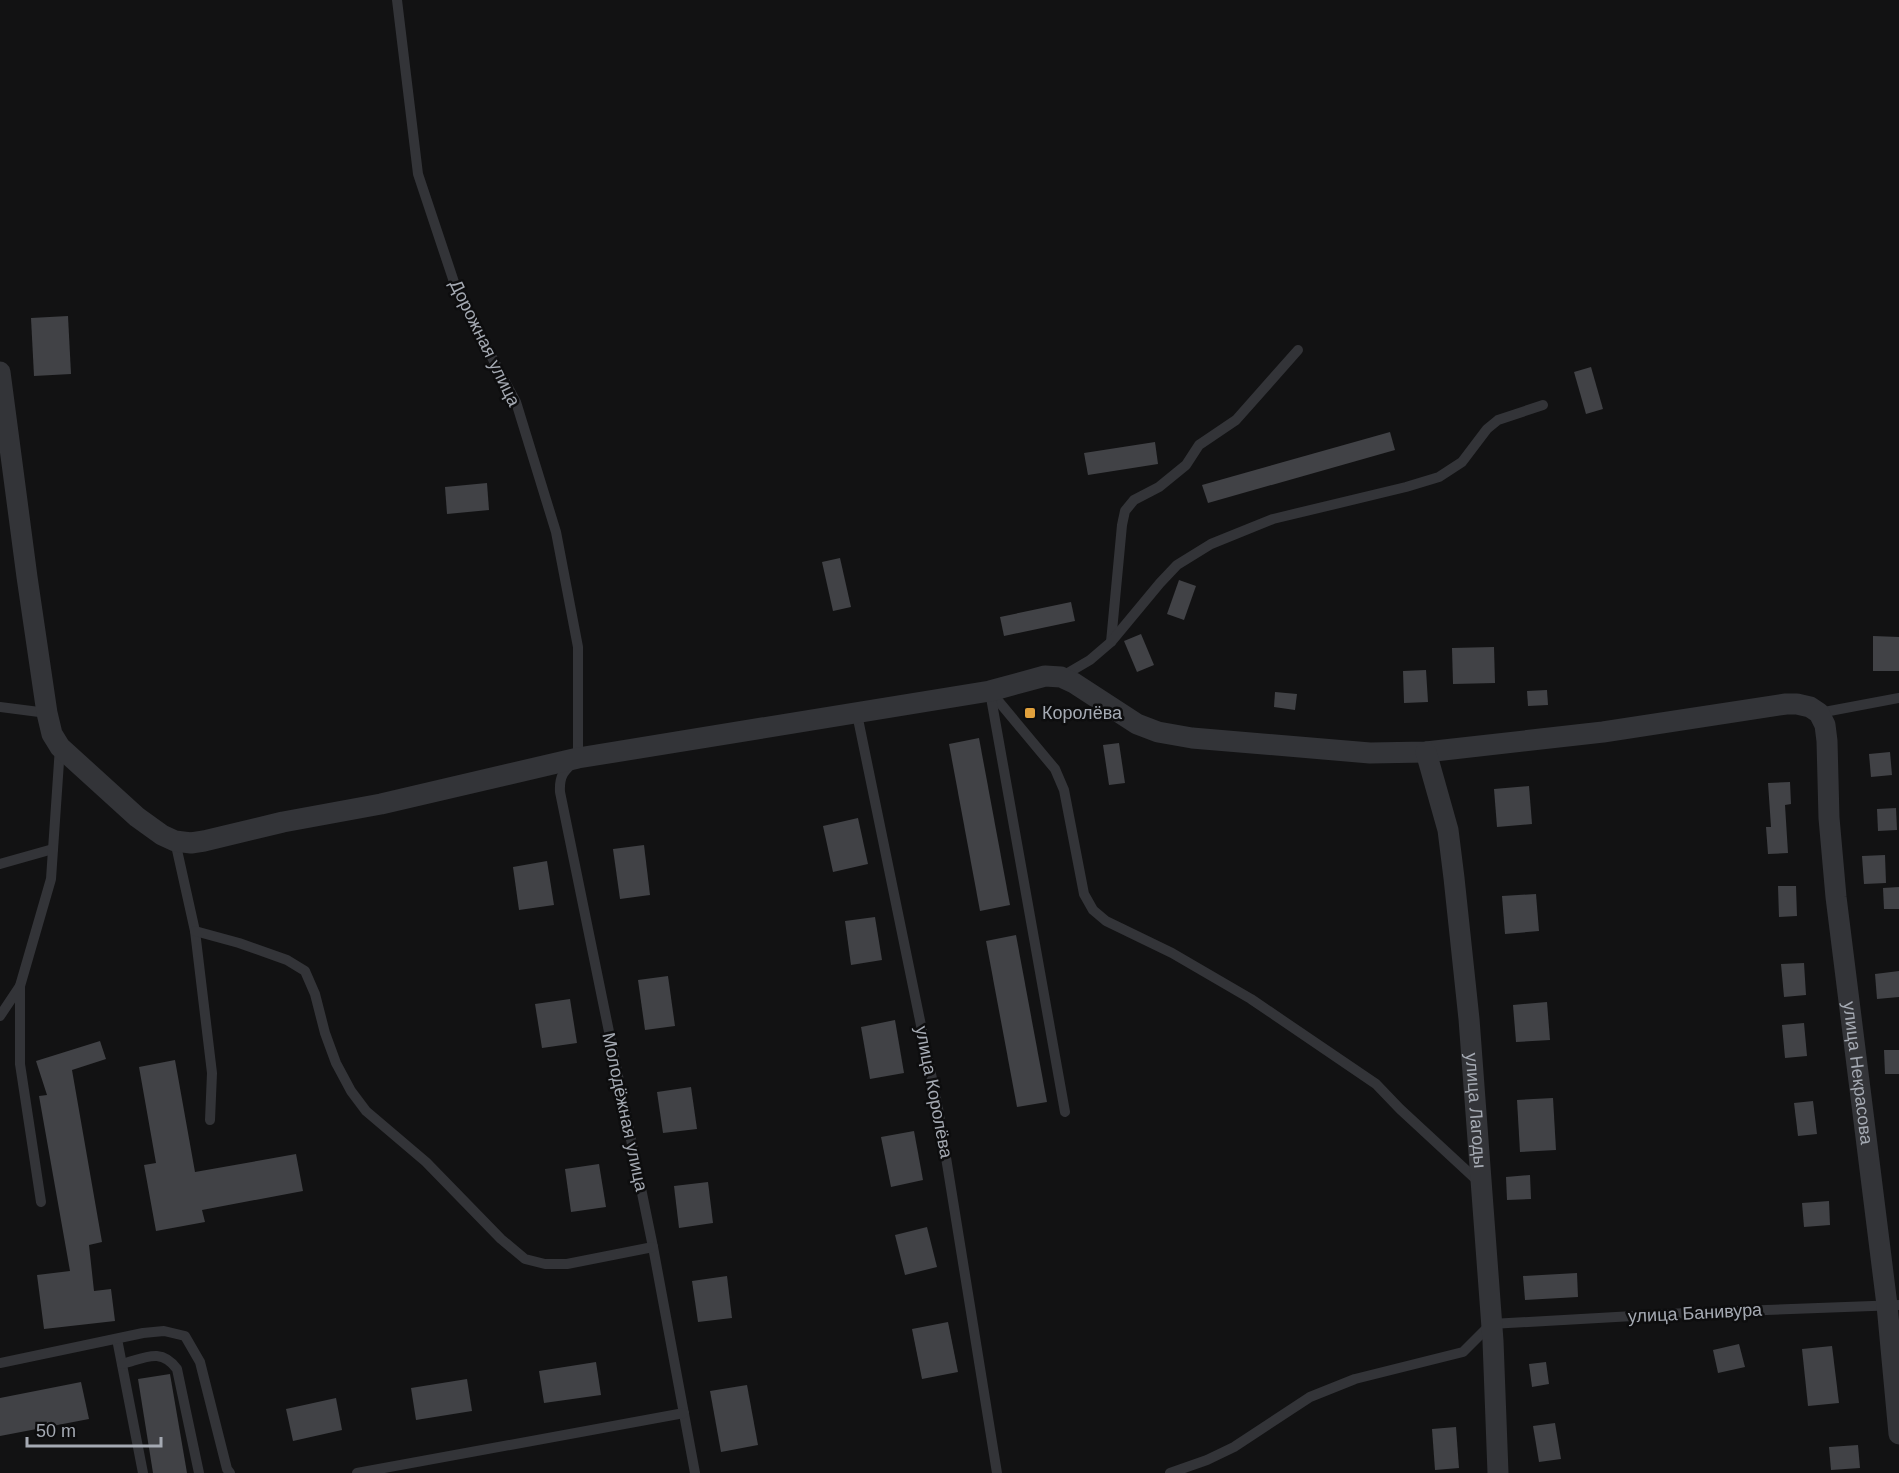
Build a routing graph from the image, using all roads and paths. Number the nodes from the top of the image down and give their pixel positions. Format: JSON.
{"nodes":[{"id":1,"x":397,"y":0,"type":"edge"},
{"id":2,"x":1298,"y":350,"type":"dead end"},
{"id":3,"x":0,"y":372,"type":"edge"},
{"id":4,"x":1543,"y":405,"type":"dead end"},
{"id":5,"x":1111,"y":642,"type":"junction"},
{"id":6,"x":1061,"y":677,"type":"junction"},
{"id":7,"x":990,"y":692,"type":"junction"},
{"id":8,"x":1899,"y":698,"type":"edge"},
{"id":9,"x":0,"y":707,"type":"edge"},
{"id":10,"x":47,"y":713,"type":"junction"},
{"id":11,"x":1819,"y":713,"type":"junction"},
{"id":12,"x":857,"y":714,"type":"junction"},
{"id":13,"x":60,"y":747,"type":"junction"},
{"id":14,"x":1426,"y":752,"type":"junction"},
{"id":15,"x":578,"y":758,"type":"junction"},
{"id":16,"x":176,"y":842,"type":"junction"},
{"id":17,"x":53,"y":849,"type":"junction"},
{"id":18,"x":0,"y":864,"type":"edge"},
{"id":19,"x":195,"y":932,"type":"junction"},
{"id":20,"x":20,"y":986,"type":"junction"},
{"id":21,"x":0,"y":1016,"type":"edge"},
{"id":22,"x":1065,"y":1112,"type":"dead end"},
{"id":23,"x":210,"y":1120,"type":"dead end"},
{"id":24,"x":1480,"y":1183,"type":"junction"},
{"id":25,"x":41,"y":1202,"type":"dead end"},
{"id":26,"x":653,"y":1247,"type":"junction"},
{"id":27,"x":1893,"y":1305,"type":"edge"},
{"id":28,"x":1491,"y":1324,"type":"junction"},
{"id":29,"x":117,"y":1339,"type":"junction"},
{"id":30,"x":0,"y":1363,"type":"edge"},
{"id":31,"x":122,"y":1364,"type":"junction"},
{"id":32,"x":684,"y":1413,"type":"junction"},
{"id":33,"x":1899,"y":1434,"type":"edge"},
{"id":34,"x":143,"y":1473,"type":"edge"},
{"id":35,"x":199,"y":1473,"type":"edge"},
{"id":36,"x":230,"y":1473,"type":"edge"},
{"id":37,"x":357,"y":1473,"type":"edge"},
{"id":38,"x":695,"y":1473,"type":"edge"},
{"id":39,"x":997,"y":1473,"type":"edge"},
{"id":40,"x":1170,"y":1473,"type":"edge"},
{"id":41,"x":1498,"y":1473,"type":"edge"}],
"edges":[{"from":1,"to":15,"type":"lane","name":"Дорожная улица"},
{"from":2,"to":5,"type":"lane"},
{"from":3,"to":10,"type":"street"},
{"from":4,"to":5,"type":"lane"},
{"from":5,"to":6,"type":"lane"},
{"from":6,"to":7,"type":"street"},
{"from":6,"to":14,"type":"street"},
{"from":7,"to":12,"type":"street"},
{"from":7,"to":22,"type":"lane"},
{"from":7,"to":24,"type":"lane"},
{"from":8,"to":11,"type":"lane"},
{"from":9,"to":10,"type":"lane"},
{"from":10,"to":13,"type":"street"},
{"from":11,"to":14,"type":"street"},
{"from":11,"to":27,"type":"street","name":"улица Некрасова"},
{"from":12,"to":15,"type":"street"},
{"from":12,"to":39,"type":"lane","name":"улица Королёва"},
{"from":13,"to":16,"type":"street"},
{"from":13,"to":17,"type":"lane"},
{"from":14,"to":24,"type":"street","name":"улица Лагоды"},
{"from":15,"to":16,"type":"street"},
{"from":15,"to":26,"type":"lane","name":"Молодёжная улица"},
{"from":16,"to":19,"type":"lane"},
{"from":17,"to":18,"type":"lane"},
{"from":17,"to":20,"type":"lane"},
{"from":19,"to":23,"type":"lane"},
{"from":19,"to":26,"type":"lane"},
{"from":20,"to":21,"type":"lane"},
{"from":20,"to":25,"type":"lane"},
{"from":24,"to":28,"type":"street","name":"улица Лагоды"},
{"from":26,"to":32,"type":"lane","name":"Молодёжная улица"},
{"from":27,"to":28,"type":"lane","name":"улица Банивура"},
{"from":27,"to":33,"type":"street","name":"улица Некрасова"},
{"from":28,"to":40,"type":"lane"},
{"from":28,"to":41,"type":"street","name":"улица Лагоды"},
{"from":29,"to":30,"type":"lane"},
{"from":29,"to":31,"type":"lane"},
{"from":29,"to":36,"type":"lane"},
{"from":31,"to":34,"type":"lane"},
{"from":31,"to":35,"type":"lane"},
{"from":32,"to":37,"type":"lane"},
{"from":32,"to":38,"type":"lane","name":"Молодёжная улица"}]}
